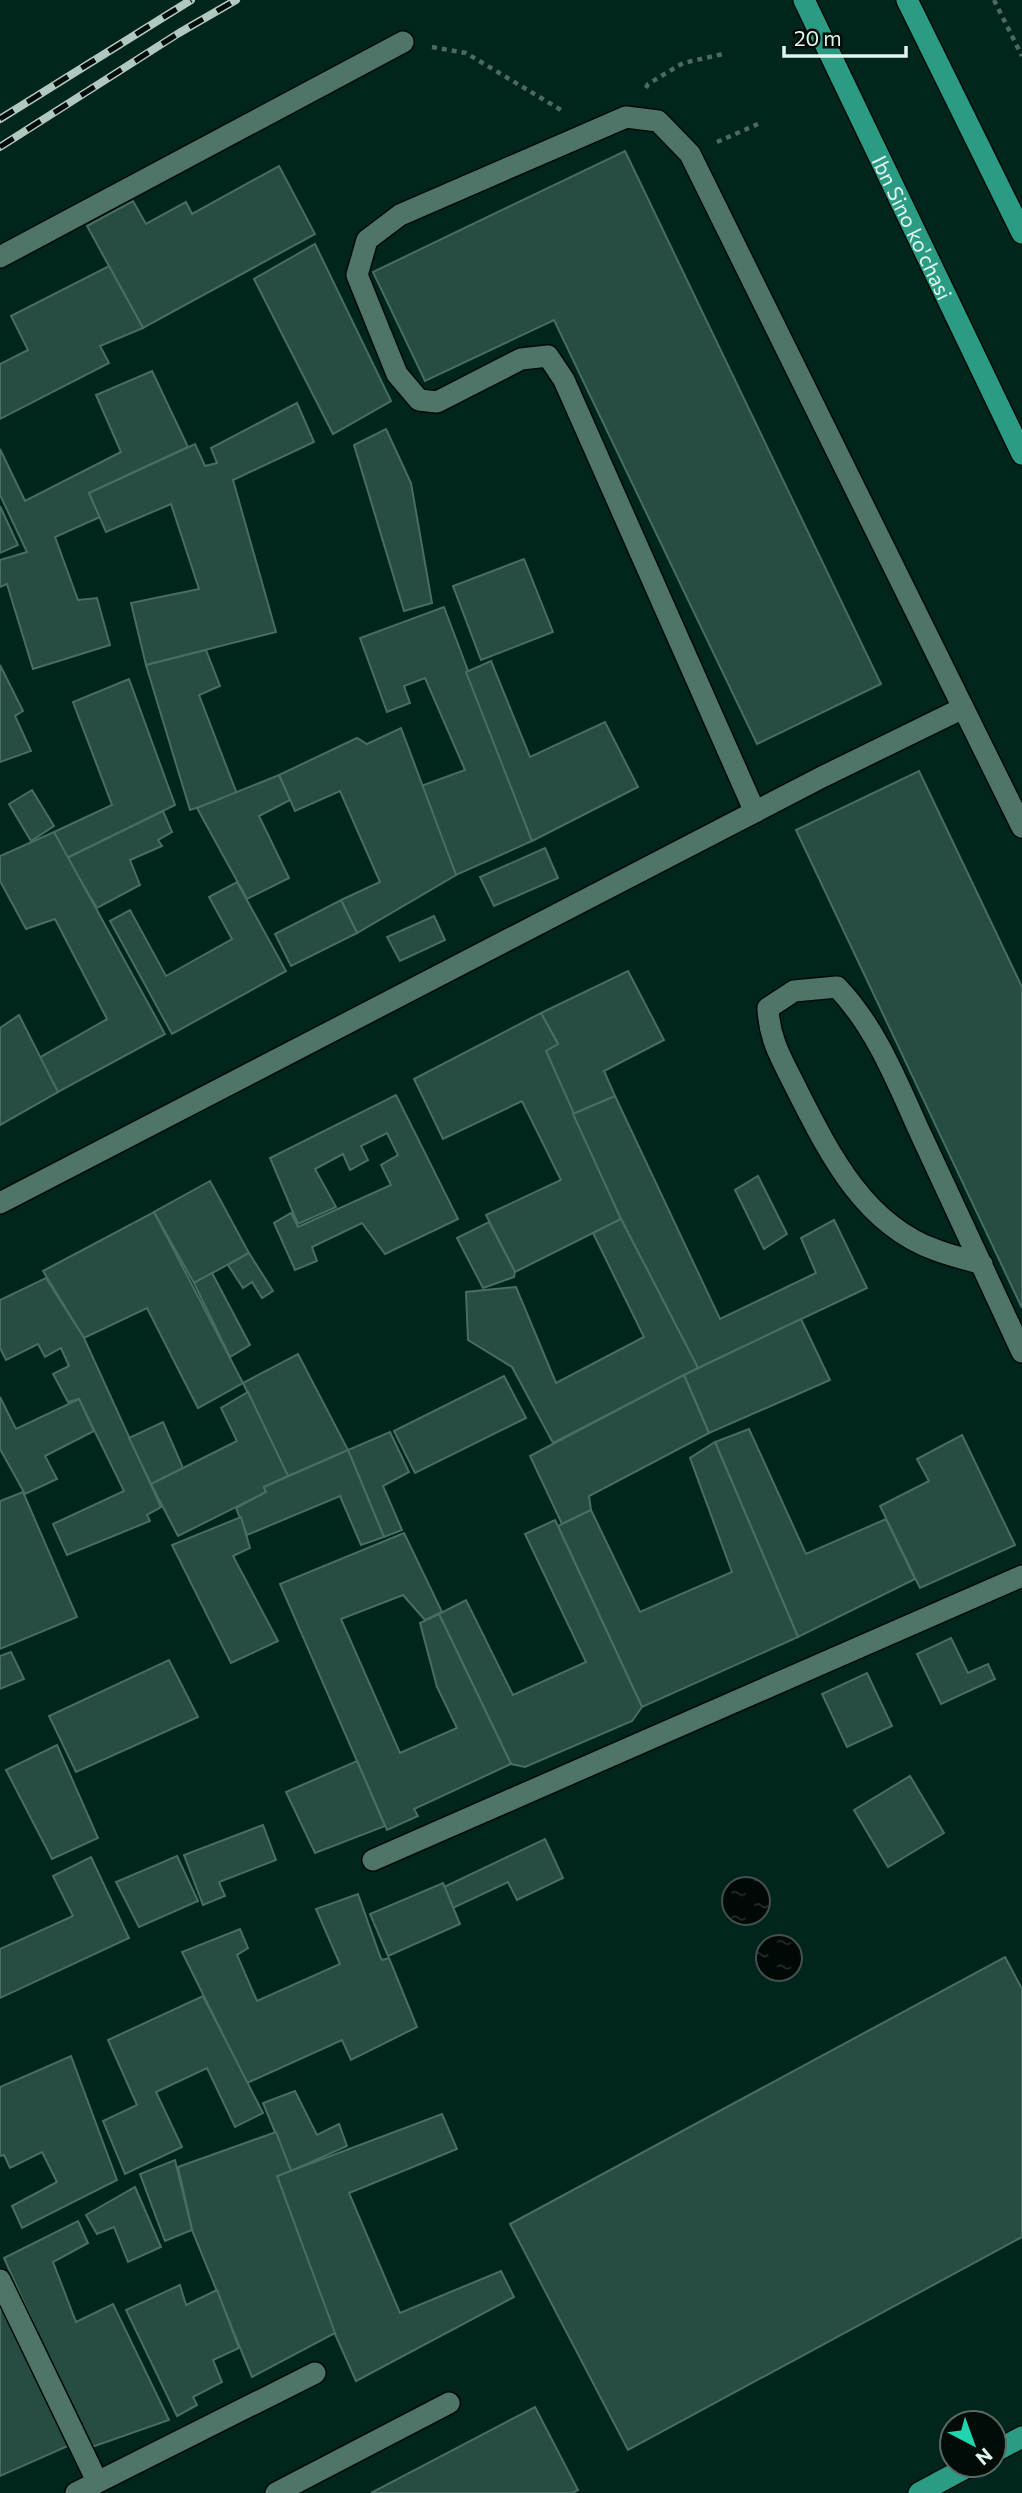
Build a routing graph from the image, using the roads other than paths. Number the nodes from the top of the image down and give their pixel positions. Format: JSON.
{"nodes":[{"id":1,"x":804,"y":0,"type":"edge"},
{"id":2,"x":907,"y":0,"type":"edge"},
{"id":3,"x":403,"y":41,"type":"road end"},
{"id":4,"x":1022,"y":233,"type":"edge"},
{"id":5,"x":0,"y":257,"type":"edge"},
{"id":6,"x":1022,"y":454,"type":"edge"},
{"id":7,"x":963,"y":708,"type":"junction"},
{"id":8,"x":755,"y":812,"type":"junction"},
{"id":9,"x":1022,"y":827,"type":"edge"},
{"id":10,"x":0,"y":1203,"type":"edge"},
{"id":11,"x":982,"y":1264,"type":"junction"},
{"id":12,"x":1022,"y":1352,"type":"edge"},
{"id":13,"x":1022,"y":1576,"type":"edge"},
{"id":14,"x":373,"y":1860,"type":"dead end"},
{"id":15,"x":0,"y":2280,"type":"edge"},
{"id":16,"x":315,"y":2373,"type":"dead end"},
{"id":17,"x":449,"y":2403,"type":"dead end"},
{"id":18,"x":945,"y":2479,"type":"edge"},
{"id":19,"x":97,"y":2482,"type":"junction"},
{"id":20,"x":76,"y":2493,"type":"edge"},
{"id":21,"x":276,"y":2493,"type":"edge"},
{"id":22,"x":919,"y":2493,"type":"edge"}],
"edges":[{"from":1,"to":6,"type":"main road","name":"Ibn Sino ko'chasi"},
{"from":2,"to":4,"type":"main road"},
{"from":3,"to":5,"type":"street"},
{"from":7,"to":8,"type":"street"},
{"from":7,"to":8,"type":"street"},
{"from":7,"to":9,"type":"street"},
{"from":8,"to":10,"type":"street"},
{"from":11,"to":11,"type":"street"},
{"from":11,"to":12,"type":"street"},
{"from":13,"to":14,"type":"street"},
{"from":15,"to":19,"type":"street"},
{"from":16,"to":19,"type":"street"},
{"from":17,"to":21,"type":"street"},
{"from":18,"to":22,"type":"main road"},
{"from":19,"to":20,"type":"street"}]}
